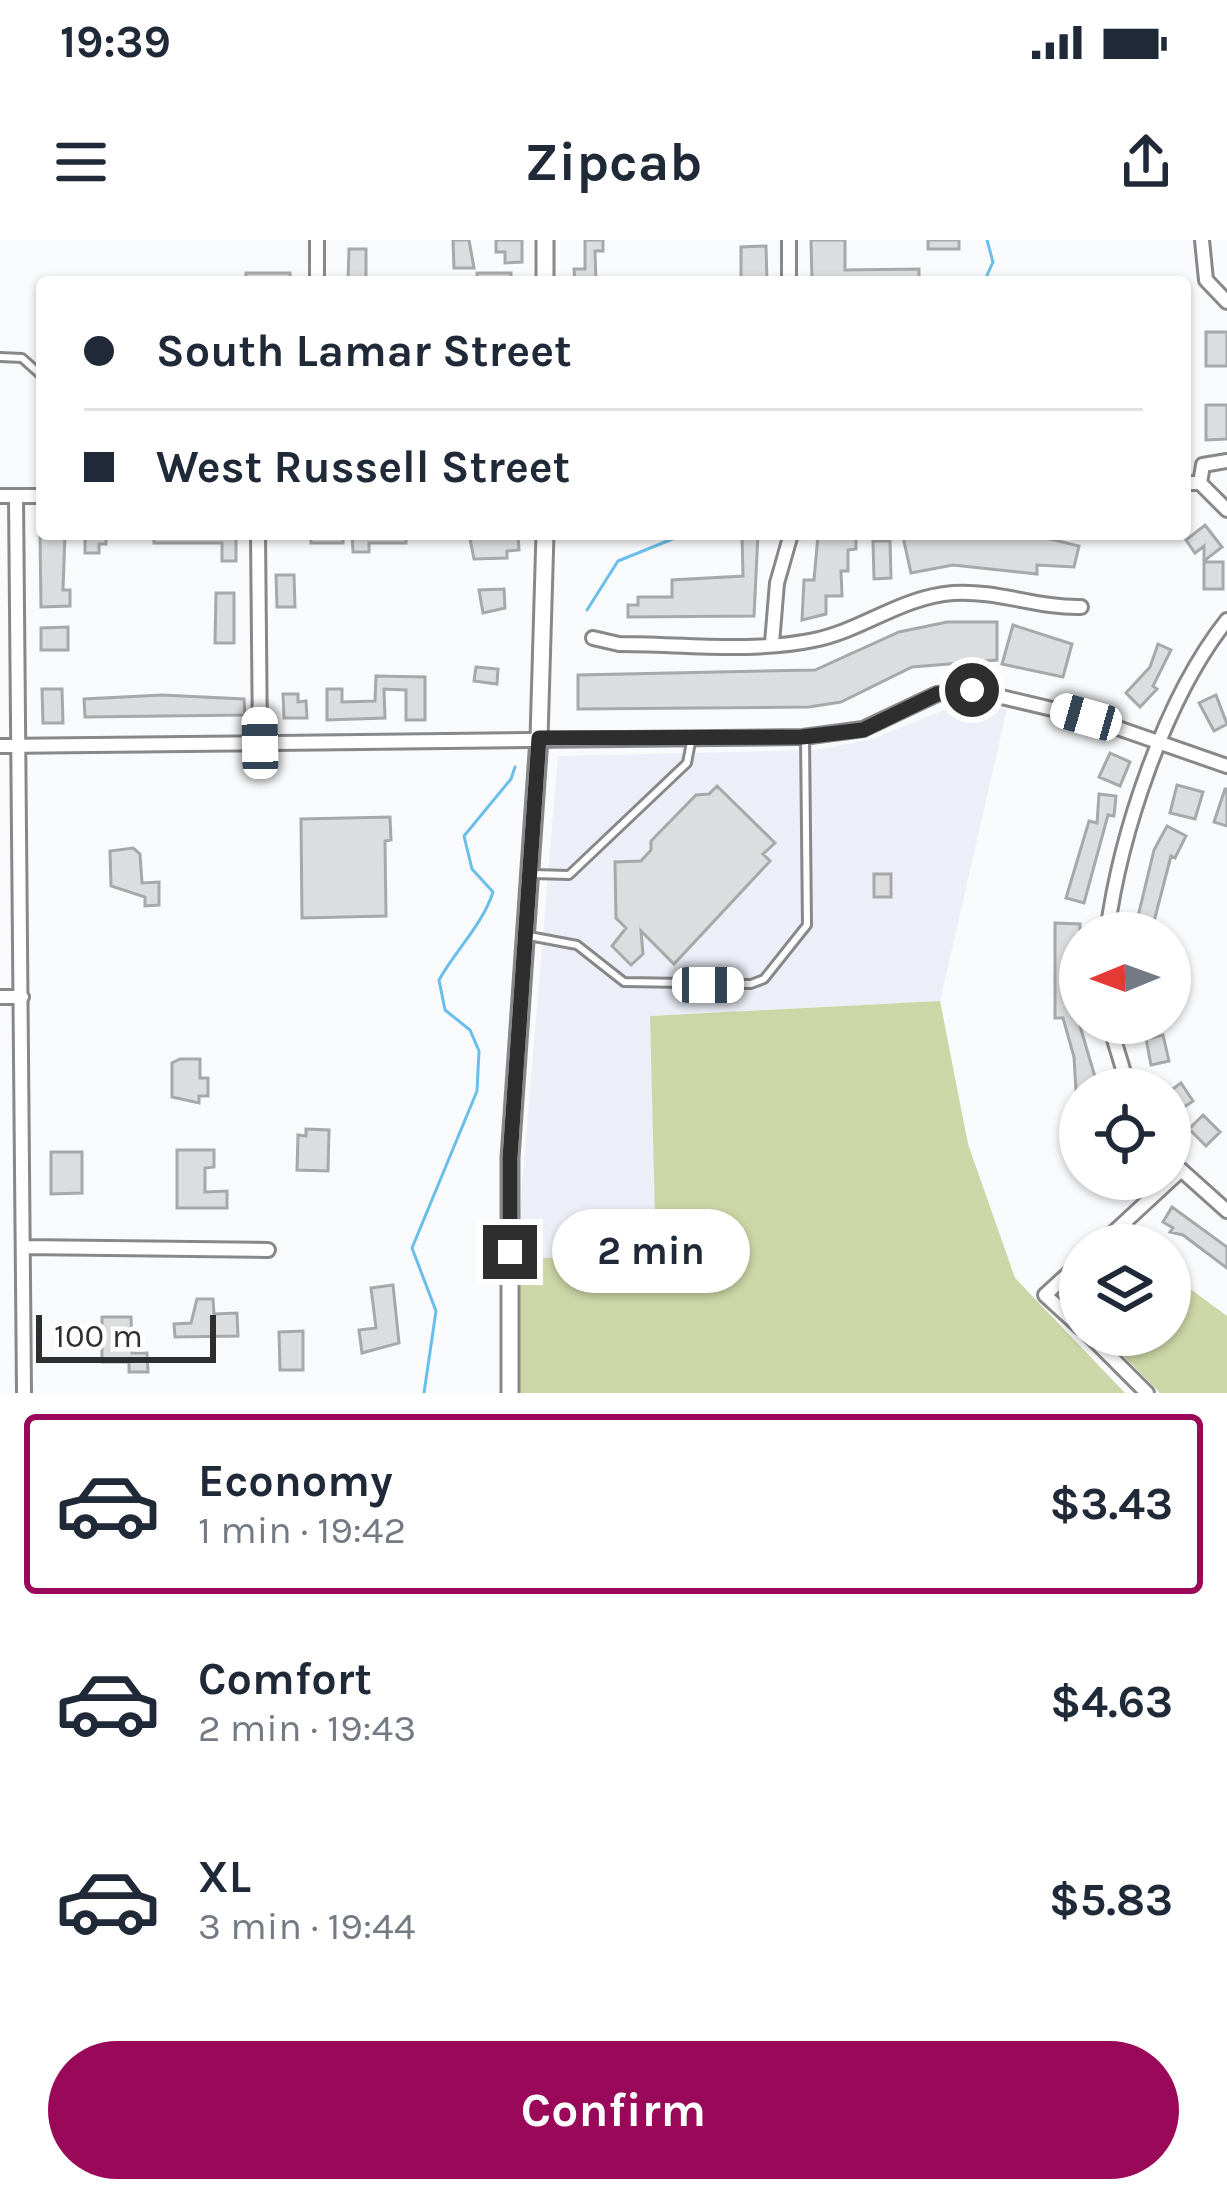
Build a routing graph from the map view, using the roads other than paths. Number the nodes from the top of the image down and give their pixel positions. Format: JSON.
{"nodes":[{"id":1,"x":317,"y":240,"type":"edge"},
{"id":2,"x":544,"y":240,"type":"edge"},
{"id":3,"x":789,"y":240,"type":"edge"},
{"id":4,"x":1202,"y":240,"type":"edge"},
{"id":5,"x":317,"y":276,"type":"edge"},
{"id":6,"x":545,"y":276,"type":"edge"},
{"id":7,"x":789,"y":276,"type":"edge"},
{"id":8,"x":1227,"y":302,"type":"edge"},
{"id":9,"x":0,"y":357,"type":"edge"},
{"id":10,"x":36,"y":371,"type":"edge"},
{"id":11,"x":1227,"y":461,"type":"edge"},
{"id":12,"x":1192,"y":483,"type":"edge"},
{"id":13,"x":0,"y":496,"type":"edge"},
{"id":14,"x":16,"y":496,"type":"junction"},
{"id":15,"x":36,"y":496,"type":"edge"},
{"id":16,"x":1227,"y":510,"type":"edge"},
{"id":17,"x":258,"y":540,"type":"edge"},
{"id":18,"x":544,"y":540,"type":"edge"},
{"id":19,"x":789,"y":540,"type":"edge"},
{"id":20,"x":1081,"y":608,"type":"dead end"},
{"id":21,"x":1227,"y":620,"type":"edge"},
{"id":22,"x":593,"y":638,"type":"dead end"},
{"id":23,"x":772,"y":643,"type":"junction"},
{"id":24,"x":805,"y":736,"type":"junction"},
{"id":25,"x":539,"y":738,"type":"junction"},
{"id":26,"x":692,"y":738,"type":"junction"},
{"id":27,"x":260,"y":743,"type":"junction"},
{"id":28,"x":0,"y":746,"type":"edge"},
{"id":29,"x":18,"y":746,"type":"junction"},
{"id":30,"x":1158,"y":746,"type":"junction"},
{"id":31,"x":1227,"y":766,"type":"edge"},
{"id":32,"x":529,"y":874,"type":"junction"},
{"id":33,"x":1110,"y":912,"type":"edge"},
{"id":34,"x":525,"y":935,"type":"junction"},
{"id":35,"x":0,"y":997,"type":"edge"},
{"id":36,"x":22,"y":997,"type":"junction"},
{"id":37,"x":1191,"y":1182,"type":"edge"},
{"id":38,"x":1149,"y":1200,"type":"edge"},
{"id":39,"x":1227,"y":1211,"type":"edge"},
{"id":40,"x":1123,"y":1224,"type":"edge"},
{"id":41,"x":23,"y":1247,"type":"junction"},
{"id":42,"x":268,"y":1250,"type":"dead end"},
{"id":43,"x":1059,"y":1282,"type":"edge"},
{"id":44,"x":1059,"y":1307,"type":"edge"},
{"id":45,"x":1110,"y":1356,"type":"edge"},
{"id":46,"x":24,"y":1393,"type":"edge"},
{"id":47,"x":510,"y":1393,"type":"edge"},
{"id":48,"x":1147,"y":1393,"type":"edge"}],
"edges":[{"from":1,"to":5,"type":"street"},
{"from":2,"to":6,"type":"street"},
{"from":3,"to":7,"type":"street"},
{"from":4,"to":8,"type":"street"},
{"from":9,"to":10,"type":"lane"},
{"from":11,"to":12,"type":"street"},
{"from":12,"to":16,"type":"street"},
{"from":13,"to":14,"type":"street"},
{"from":14,"to":15,"type":"street"},
{"from":14,"to":29,"type":"street"},
{"from":17,"to":27,"type":"street"},
{"from":18,"to":25,"type":"street"},
{"from":19,"to":23,"type":"street"},
{"from":20,"to":23,"type":"street"},
{"from":21,"to":30,"type":"street"},
{"from":22,"to":23,"type":"street"},
{"from":24,"to":26,"type":"street"},
{"from":24,"to":30,"type":"street"},
{"from":24,"to":34,"type":"lane"},
{"from":25,"to":26,"type":"street"},
{"from":25,"to":27,"type":"street"},
{"from":25,"to":32,"type":"street"},
{"from":26,"to":32,"type":"lane"},
{"from":27,"to":29,"type":"street"},
{"from":28,"to":29,"type":"street"},
{"from":29,"to":36,"type":"street"},
{"from":30,"to":31,"type":"street"},
{"from":30,"to":33,"type":"street"},
{"from":32,"to":34,"type":"street"},
{"from":34,"to":47,"type":"street"},
{"from":35,"to":36,"type":"street"},
{"from":36,"to":41,"type":"street"},
{"from":37,"to":39,"type":"street"},
{"from":38,"to":40,"type":"street"},
{"from":41,"to":42,"type":"street"},
{"from":41,"to":46,"type":"street"},
{"from":43,"to":44,"type":"street"},
{"from":45,"to":48,"type":"street"}]}
